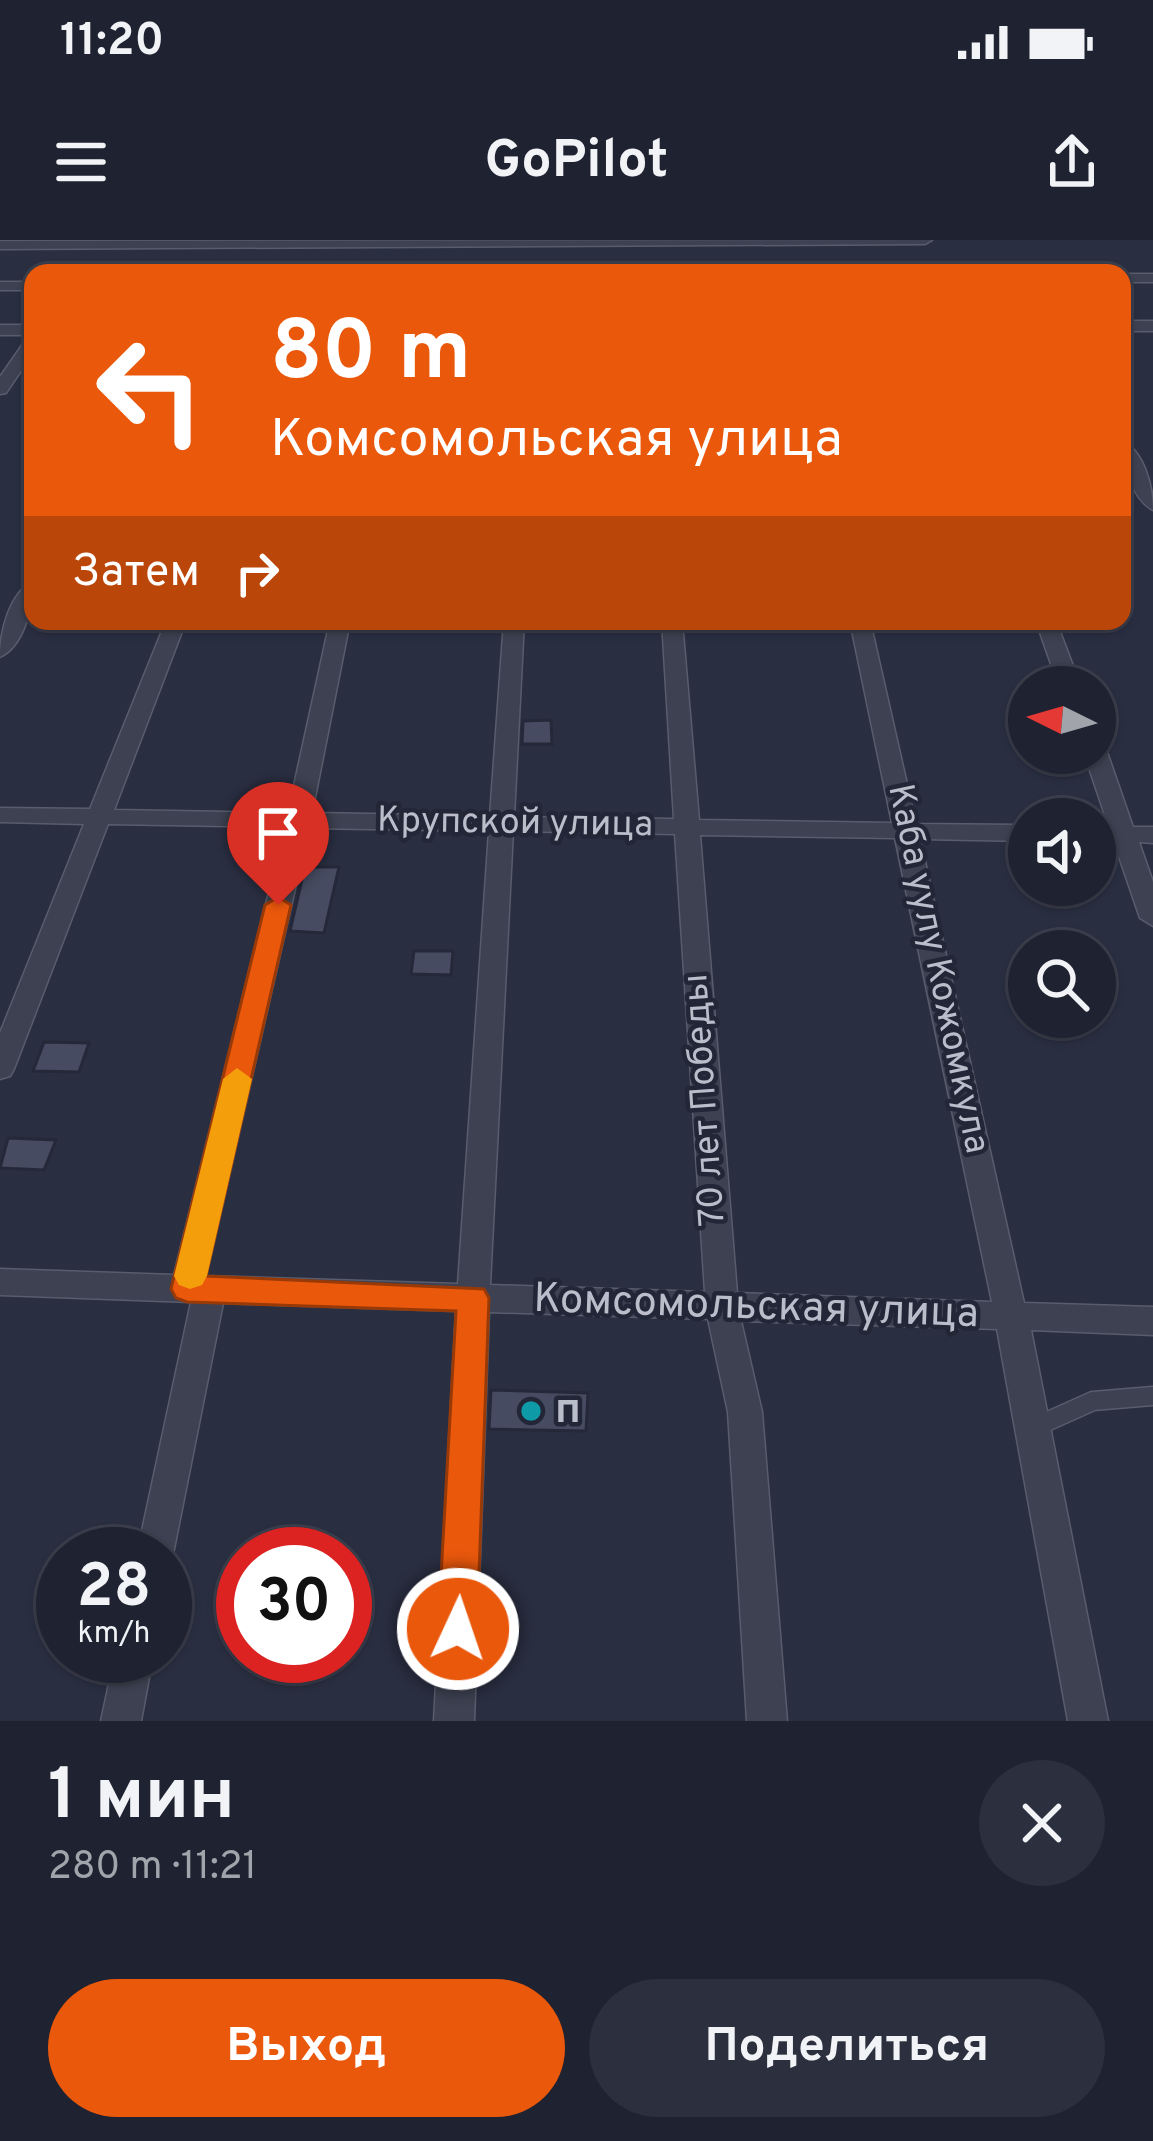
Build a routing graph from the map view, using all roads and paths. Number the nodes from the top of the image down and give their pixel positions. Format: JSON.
{"nodes":[{"id":1,"x":925,"y":240,"type":"edge"},
{"id":2,"x":0,"y":244,"type":"edge"},
{"id":3,"x":532,"y":247,"type":"edge"},
{"id":4,"x":24,"y":354,"type":"edge"},
{"id":5,"x":0,"y":388,"type":"edge"},
{"id":6,"x":1131,"y":462,"type":"edge"},
{"id":7,"x":1153,"y":504,"type":"edge"},
{"id":8,"x":24,"y":604,"type":"edge"},
{"id":9,"x":172,"y":630,"type":"edge"},
{"id":10,"x":338,"y":630,"type":"edge"},
{"id":11,"x":513,"y":630,"type":"edge"},
{"id":12,"x":673,"y":630,"type":"edge"},
{"id":13,"x":862,"y":630,"type":"edge"},
{"id":14,"x":1049,"y":630,"type":"edge"},
{"id":15,"x":0,"y":651,"type":"edge"},
{"id":16,"x":1062,"y":666,"type":"edge"},
{"id":17,"x":1103,"y":774,"type":"edge"},
{"id":18,"x":0,"y":814,"type":"edge"},
{"id":19,"x":100,"y":816,"type":"junction"},
{"id":20,"x":298,"y":820,"type":"junction"},
{"id":21,"x":499,"y":824,"type":"junction"},
{"id":22,"x":685,"y":827,"type":"junction"},
{"id":23,"x":908,"y":831,"type":"junction"},
{"id":24,"x":1008,"y":833,"type":"edge"},
{"id":25,"x":1116,"y":835,"type":"edge"},
{"id":26,"x":1126,"y":835,"type":"junction"},
{"id":27,"x":1153,"y":835,"type":"edge"},
{"id":28,"x":1153,"y":918,"type":"edge"},
{"id":29,"x":0,"y":1069,"type":"edge"},
{"id":30,"x":0,"y":1282,"type":"edge"},
{"id":31,"x":199,"y":1289,"type":"junction"},
{"id":32,"x":473,"y":1298,"type":"junction"},
{"id":33,"x":722,"y":1307,"type":"junction"},
{"id":34,"x":1011,"y":1316,"type":"junction"},
{"id":35,"x":1153,"y":1321,"type":"edge"},
{"id":36,"x":1153,"y":1396,"type":"edge"},
{"id":37,"x":1035,"y":1427,"type":"junction"},
{"id":38,"x":159,"y":1527,"type":"edge"},
{"id":39,"x":129,"y":1683,"type":"edge"},
{"id":40,"x":121,"y":1721,"type":"edge"},
{"id":41,"x":454,"y":1721,"type":"edge"},
{"id":42,"x":767,"y":1721,"type":"edge"},
{"id":43,"x":1088,"y":1721,"type":"edge"}],
"edges":[{"from":1,"to":3,"type":"street"},
{"from":2,"to":3,"type":"street"},
{"from":4,"to":5,"type":"street"},
{"from":6,"to":7,"type":"street"},
{"from":8,"to":15,"type":"street"},
{"from":9,"to":19,"type":"street"},
{"from":10,"to":20,"type":"street"},
{"from":11,"to":21,"type":"street"},
{"from":12,"to":22,"type":"street","name":"70 лет Победы"},
{"from":13,"to":23,"type":"street","name":"Каба уулу Кожомкула"},
{"from":14,"to":16,"type":"street"},
{"from":17,"to":26,"type":"street"},
{"from":18,"to":19,"type":"street","name":"Крупской улица"},
{"from":19,"to":20,"type":"street","name":"Крупской улица"},
{"from":19,"to":29,"type":"street"},
{"from":20,"to":21,"type":"street","name":"Крупской улица"},
{"from":20,"to":31,"type":"street"},
{"from":21,"to":22,"type":"street","name":"Крупской улица"},
{"from":21,"to":32,"type":"street"},
{"from":22,"to":23,"type":"street","name":"Крупской улица"},
{"from":22,"to":33,"type":"street","name":"70 лет Победы"},
{"from":23,"to":24,"type":"street","name":"Крупской улица"},
{"from":23,"to":34,"type":"street","name":"Каба уулу Кожомкула"},
{"from":25,"to":26,"type":"street"},
{"from":26,"to":27,"type":"street"},
{"from":26,"to":28,"type":"street"},
{"from":30,"to":31,"type":"street","name":"Комсомольская улица"},
{"from":31,"to":32,"type":"street","name":"Комсомольская улица"},
{"from":31,"to":38,"type":"street"},
{"from":32,"to":33,"type":"street","name":"Комсомольская улица"},
{"from":32,"to":41,"type":"street"},
{"from":33,"to":34,"type":"street","name":"Комсомольская улица"},
{"from":33,"to":42,"type":"street","name":"70 лет Победы"},
{"from":34,"to":35,"type":"street","name":"Комсомольская улица"},
{"from":34,"to":37,"type":"street","name":"Каба уулу Кожомкула"},
{"from":36,"to":37,"type":"lane"},
{"from":37,"to":43,"type":"street","name":"Каба уулу Кожомкула"},
{"from":39,"to":40,"type":"street"}]}
